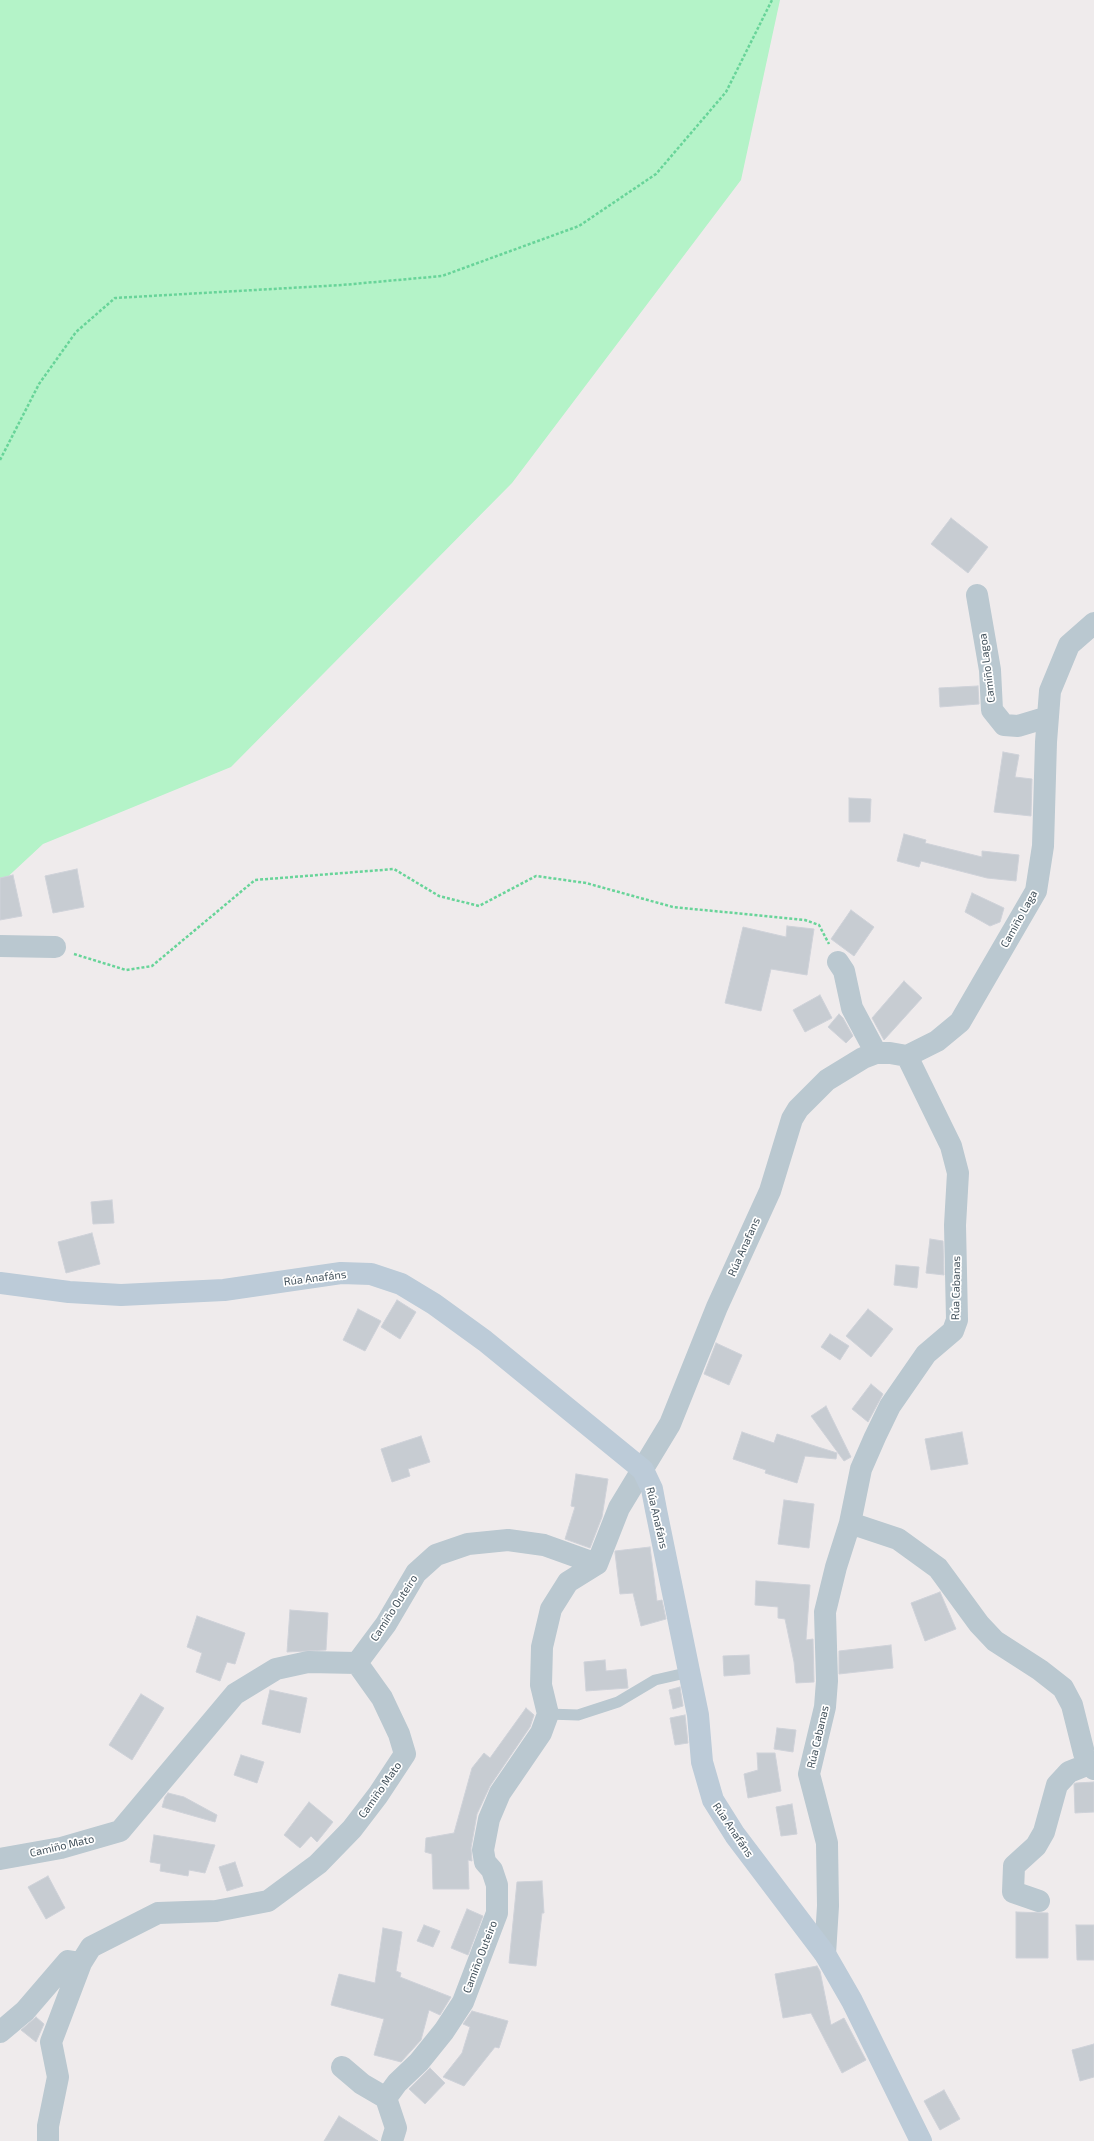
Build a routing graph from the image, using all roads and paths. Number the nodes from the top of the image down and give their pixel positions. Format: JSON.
{"nodes":[{"id":1,"x":772,"y":0,"type":"edge"},
{"id":2,"x":0,"y":460,"type":"edge"},
{"id":3,"x":977,"y":595,"type":"dead end"},
{"id":4,"x":1094,"y":623,"type":"edge"},
{"id":5,"x":1048,"y":717,"type":"junction"},
{"id":6,"x":0,"y":946,"type":"edge"},
{"id":7,"x":55,"y":947,"type":"joint"},
{"id":8,"x":838,"y":962,"type":"joint"},
{"id":9,"x":876,"y":1053,"type":"junction"},
{"id":10,"x":907,"y":1056,"type":"junction"},
{"id":11,"x":0,"y":1283,"type":"edge"},
{"id":12,"x":643,"y":1470,"type":"junction"},
{"id":13,"x":850,"y":1523,"type":"junction"},
{"id":14,"x":597,"y":1564,"type":"junction"},
{"id":15,"x":358,"y":1663,"type":"junction"},
{"id":16,"x":690,"y":1672,"type":"junction"},
{"id":17,"x":548,"y":1714,"type":"junction"},
{"id":18,"x":1092,"y":1767,"type":"edge"},
{"id":19,"x":0,"y":1859,"type":"edge"},
{"id":20,"x":1039,"y":1901,"type":"dead end"},
{"id":21,"x":825,"y":1954,"type":"junction"},
{"id":22,"x":81,"y":1963,"type":"junction"},
{"id":23,"x":0,"y":2032,"type":"edge"},
{"id":24,"x":342,"y":2067,"type":"dead end"},
{"id":25,"x":386,"y":2098,"type":"junction"},
{"id":26,"x":48,"y":2141,"type":"edge"},
{"id":27,"x":392,"y":2141,"type":"edge"},
{"id":28,"x":921,"y":2141,"type":"edge"}],
"edges":[{"from":1,"to":2,"type":"path"},
{"from":3,"to":5,"type":"street","name":"Camiño Lagoa"},
{"from":4,"to":5,"type":"street"},
{"from":5,"to":10,"type":"street","name":"Camiño Laga"},
{"from":6,"to":7,"type":"street"},
{"from":7,"to":8,"type":"path"},
{"from":8,"to":9,"type":"street"},
{"from":9,"to":10,"type":"street","name":"Rúa Anafans"},
{"from":9,"to":12,"type":"street","name":"Rúa Anafans"},
{"from":10,"to":13,"type":"street","name":"Rúa Cabanas"},
{"from":11,"to":12,"type":"street","name":"Rúa Anafáns"},
{"from":12,"to":14,"type":"street"},
{"from":12,"to":16,"type":"street","name":"Rúa Anafáns"},
{"from":13,"to":18,"type":"street"},
{"from":13,"to":21,"type":"street","name":"Rúa Cabanas"},
{"from":14,"to":15,"type":"street","name":"Camiño Outeiro"},
{"from":14,"to":17,"type":"street"},
{"from":15,"to":19,"type":"street","name":"Camiño Mato"},
{"from":15,"to":22,"type":"street","name":"Camiño Mato"},
{"from":16,"to":17,"type":"lane"},
{"from":16,"to":21,"type":"street","name":"Rúa Anafáns"},
{"from":17,"to":25,"type":"street","name":"Camiño Outeiro"},
{"from":18,"to":20,"type":"street"},
{"from":21,"to":28,"type":"street","name":"Rúa Anafáns"},
{"from":22,"to":23,"type":"street"},
{"from":22,"to":26,"type":"street","name":"Camiño Mato"},
{"from":24,"to":25,"type":"street"},
{"from":25,"to":27,"type":"street"}]}
